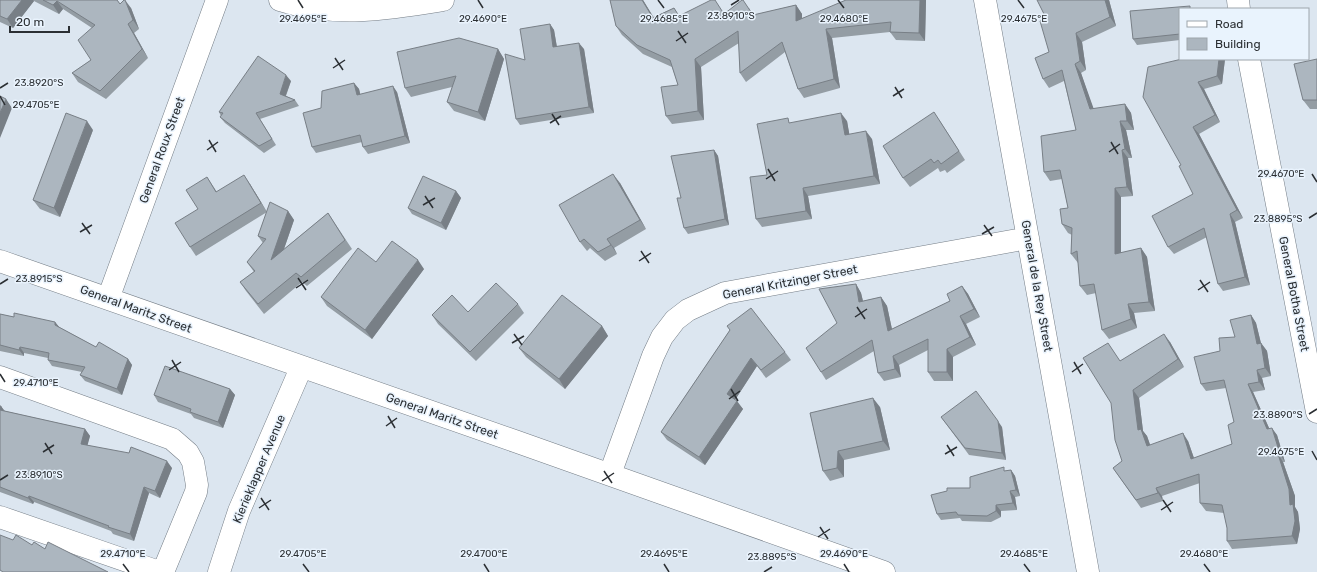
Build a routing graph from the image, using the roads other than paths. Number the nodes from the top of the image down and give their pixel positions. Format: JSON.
{"nodes":[{"id":1,"x":217,"y":0,"type":"edge"},
{"id":2,"x":280,"y":0,"type":"edge"},
{"id":3,"x":443,"y":0,"type":"edge"},
{"id":4,"x":985,"y":0,"type":"edge"},
{"id":5,"x":1249,"y":60,"type":"edge"},
{"id":6,"x":1028,"y":238,"type":"junction"},
{"id":7,"x":0,"y":261,"type":"edge"},
{"id":8,"x":108,"y":299,"type":"junction"},
{"id":9,"x":301,"y":368,"type":"junction"},
{"id":10,"x":0,"y":377,"type":"edge"},
{"id":11,"x":1317,"y":412,"type":"edge"},
{"id":12,"x":610,"y":474,"type":"junction"},
{"id":13,"x":0,"y":517,"type":"edge"},
{"id":14,"x":158,"y":572,"type":"edge"},
{"id":15,"x":162,"y":572,"type":"edge"},
{"id":16,"x":218,"y":572,"type":"edge"},
{"id":17,"x":884,"y":572,"type":"edge"},
{"id":18,"x":1088,"y":572,"type":"edge"}],
"edges":[{"from":1,"to":8,"type":"street","name":"General Roux Street"},
{"from":2,"to":3,"type":"street"},
{"from":4,"to":6,"type":"street","name":"General de la Rey Street"},
{"from":5,"to":11,"type":"street","name":"General Botha Street"},
{"from":6,"to":12,"type":"street","name":"General Kritzinger Street"},
{"from":6,"to":18,"type":"street","name":"General de la Rey Street"},
{"from":7,"to":8,"type":"street","name":"General Maritz Street"},
{"from":8,"to":9,"type":"street","name":"General Maritz Street"},
{"from":9,"to":12,"type":"street","name":"General Maritz Street"},
{"from":9,"to":16,"type":"street","name":"Kierieklapper Avenue"},
{"from":10,"to":15,"type":"street"},
{"from":12,"to":17,"type":"street","name":"General Maritz Street"},
{"from":13,"to":14,"type":"street"}]}
